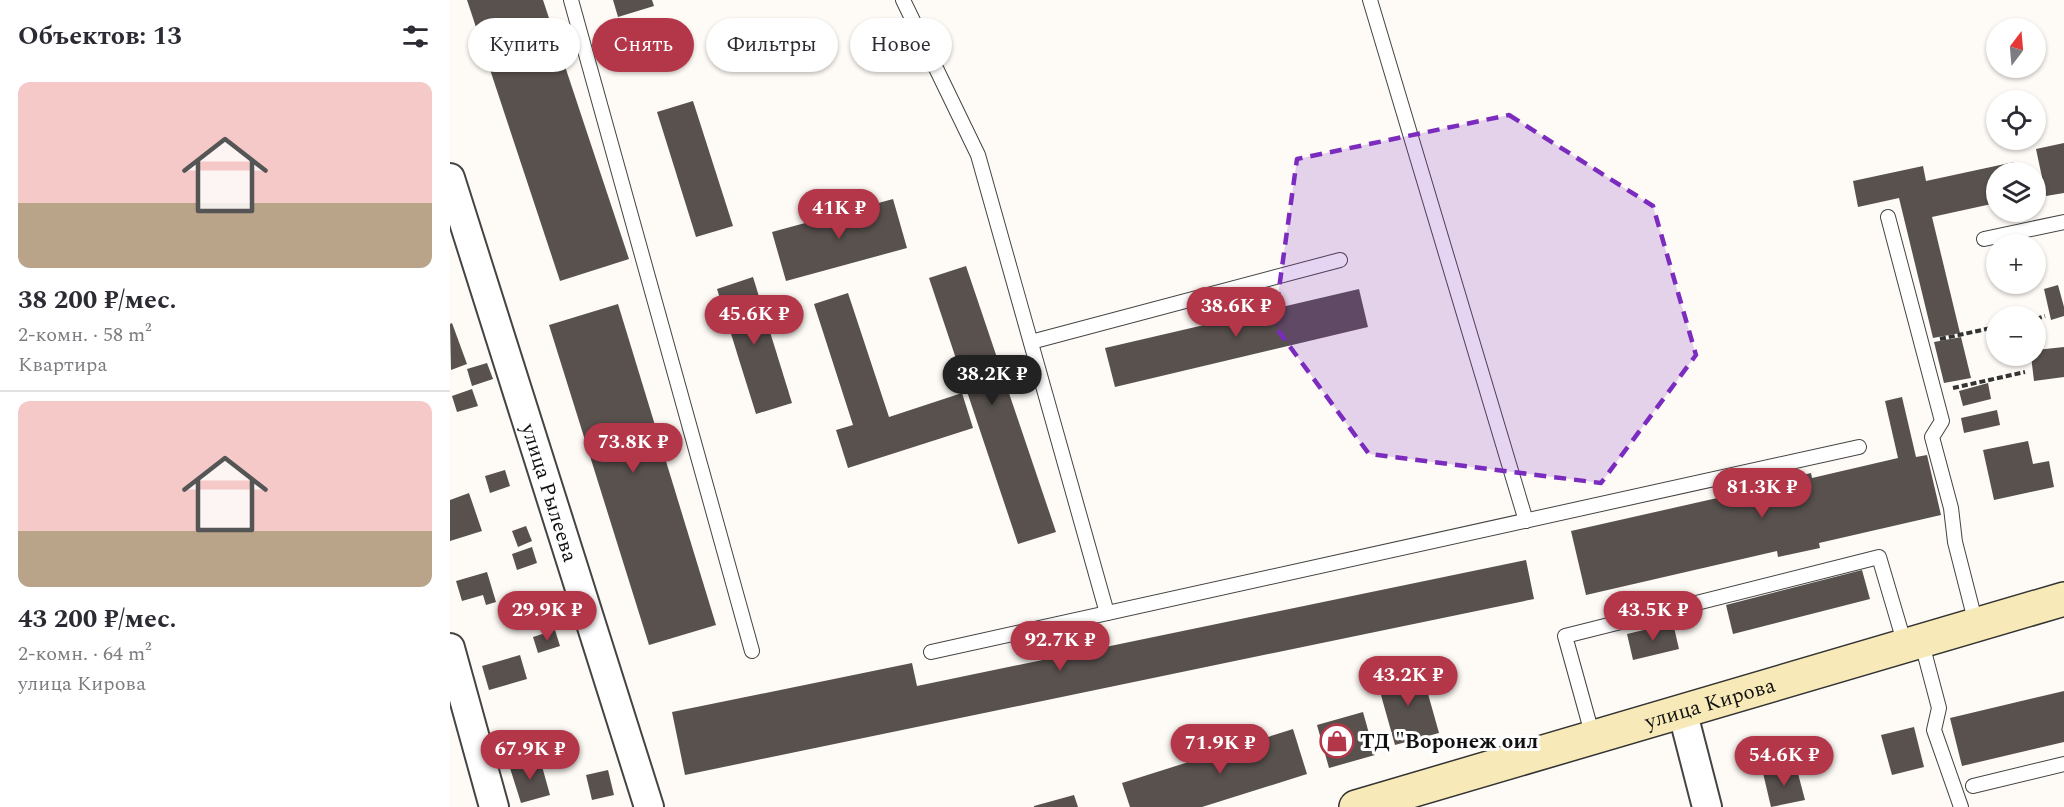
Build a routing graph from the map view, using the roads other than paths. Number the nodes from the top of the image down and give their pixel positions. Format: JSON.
{"nodes":[{"id":1,"x":571,"y":0,"type":"edge"},
{"id":2,"x":903,"y":0,"type":"edge"},
{"id":3,"x":1370,"y":0,"type":"edge"},
{"id":4,"x":450,"y":178,"type":"edge"},
{"id":5,"x":1888,"y":217,"type":"dead end"},
{"id":6,"x":2064,"y":222,"type":"edge"},
{"id":7,"x":1984,"y":239,"type":"dead end"},
{"id":8,"x":1340,"y":260,"type":"dead end"},
{"id":9,"x":1031,"y":342,"type":"junction"},
{"id":10,"x":1859,"y":447,"type":"dead end"},
{"id":11,"x":1526,"y":521,"type":"junction"},
{"id":12,"x":2064,"y":599,"type":"edge"},
{"id":13,"x":1107,"y":613,"type":"junction"},
{"id":14,"x":1976,"y":624,"type":"junction"},
{"id":15,"x":1913,"y":643,"type":"junction"},
{"id":16,"x":450,"y":648,"type":"edge"},
{"id":17,"x":752,"y":651,"type":"dead end"},
{"id":18,"x":930,"y":652,"type":"dead end"},
{"id":19,"x":1682,"y":710,"type":"junction"},
{"id":20,"x":1593,"y":736,"type":"junction"},
{"id":21,"x":2064,"y":764,"type":"edge"},
{"id":22,"x":1973,"y":786,"type":"dead end"},
{"id":23,"x":494,"y":807,"type":"edge"},
{"id":24,"x":649,"y":807,"type":"edge"},
{"id":25,"x":1356,"y":807,"type":"edge"},
{"id":26,"x":1707,"y":807,"type":"edge"},
{"id":27,"x":1961,"y":807,"type":"edge"}],
"edges":[{"from":1,"to":17,"type":"lane"},
{"from":2,"to":9,"type":"lane"},
{"from":3,"to":11,"type":"lane"},
{"from":4,"to":24,"type":"street","name":"улица Рылеева"},
{"from":5,"to":14,"type":"lane"},
{"from":6,"to":7,"type":"lane"},
{"from":8,"to":9,"type":"lane"},
{"from":9,"to":13,"type":"lane"},
{"from":10,"to":11,"type":"lane"},
{"from":11,"to":13,"type":"lane"},
{"from":12,"to":14,"type":"main road","name":"улица Кирова"},
{"from":13,"to":18,"type":"lane"},
{"from":14,"to":15,"type":"main road","name":"улица Кирова"},
{"from":15,"to":19,"type":"main road","name":"улица Кирова"},
{"from":15,"to":20,"type":"lane"},
{"from":15,"to":27,"type":"lane"},
{"from":16,"to":23,"type":"street"},
{"from":19,"to":20,"type":"main road","name":"улица Кирова"},
{"from":19,"to":26,"type":"street"},
{"from":20,"to":25,"type":"main road","name":"улица Кирова"},
{"from":21,"to":22,"type":"lane"}]}
